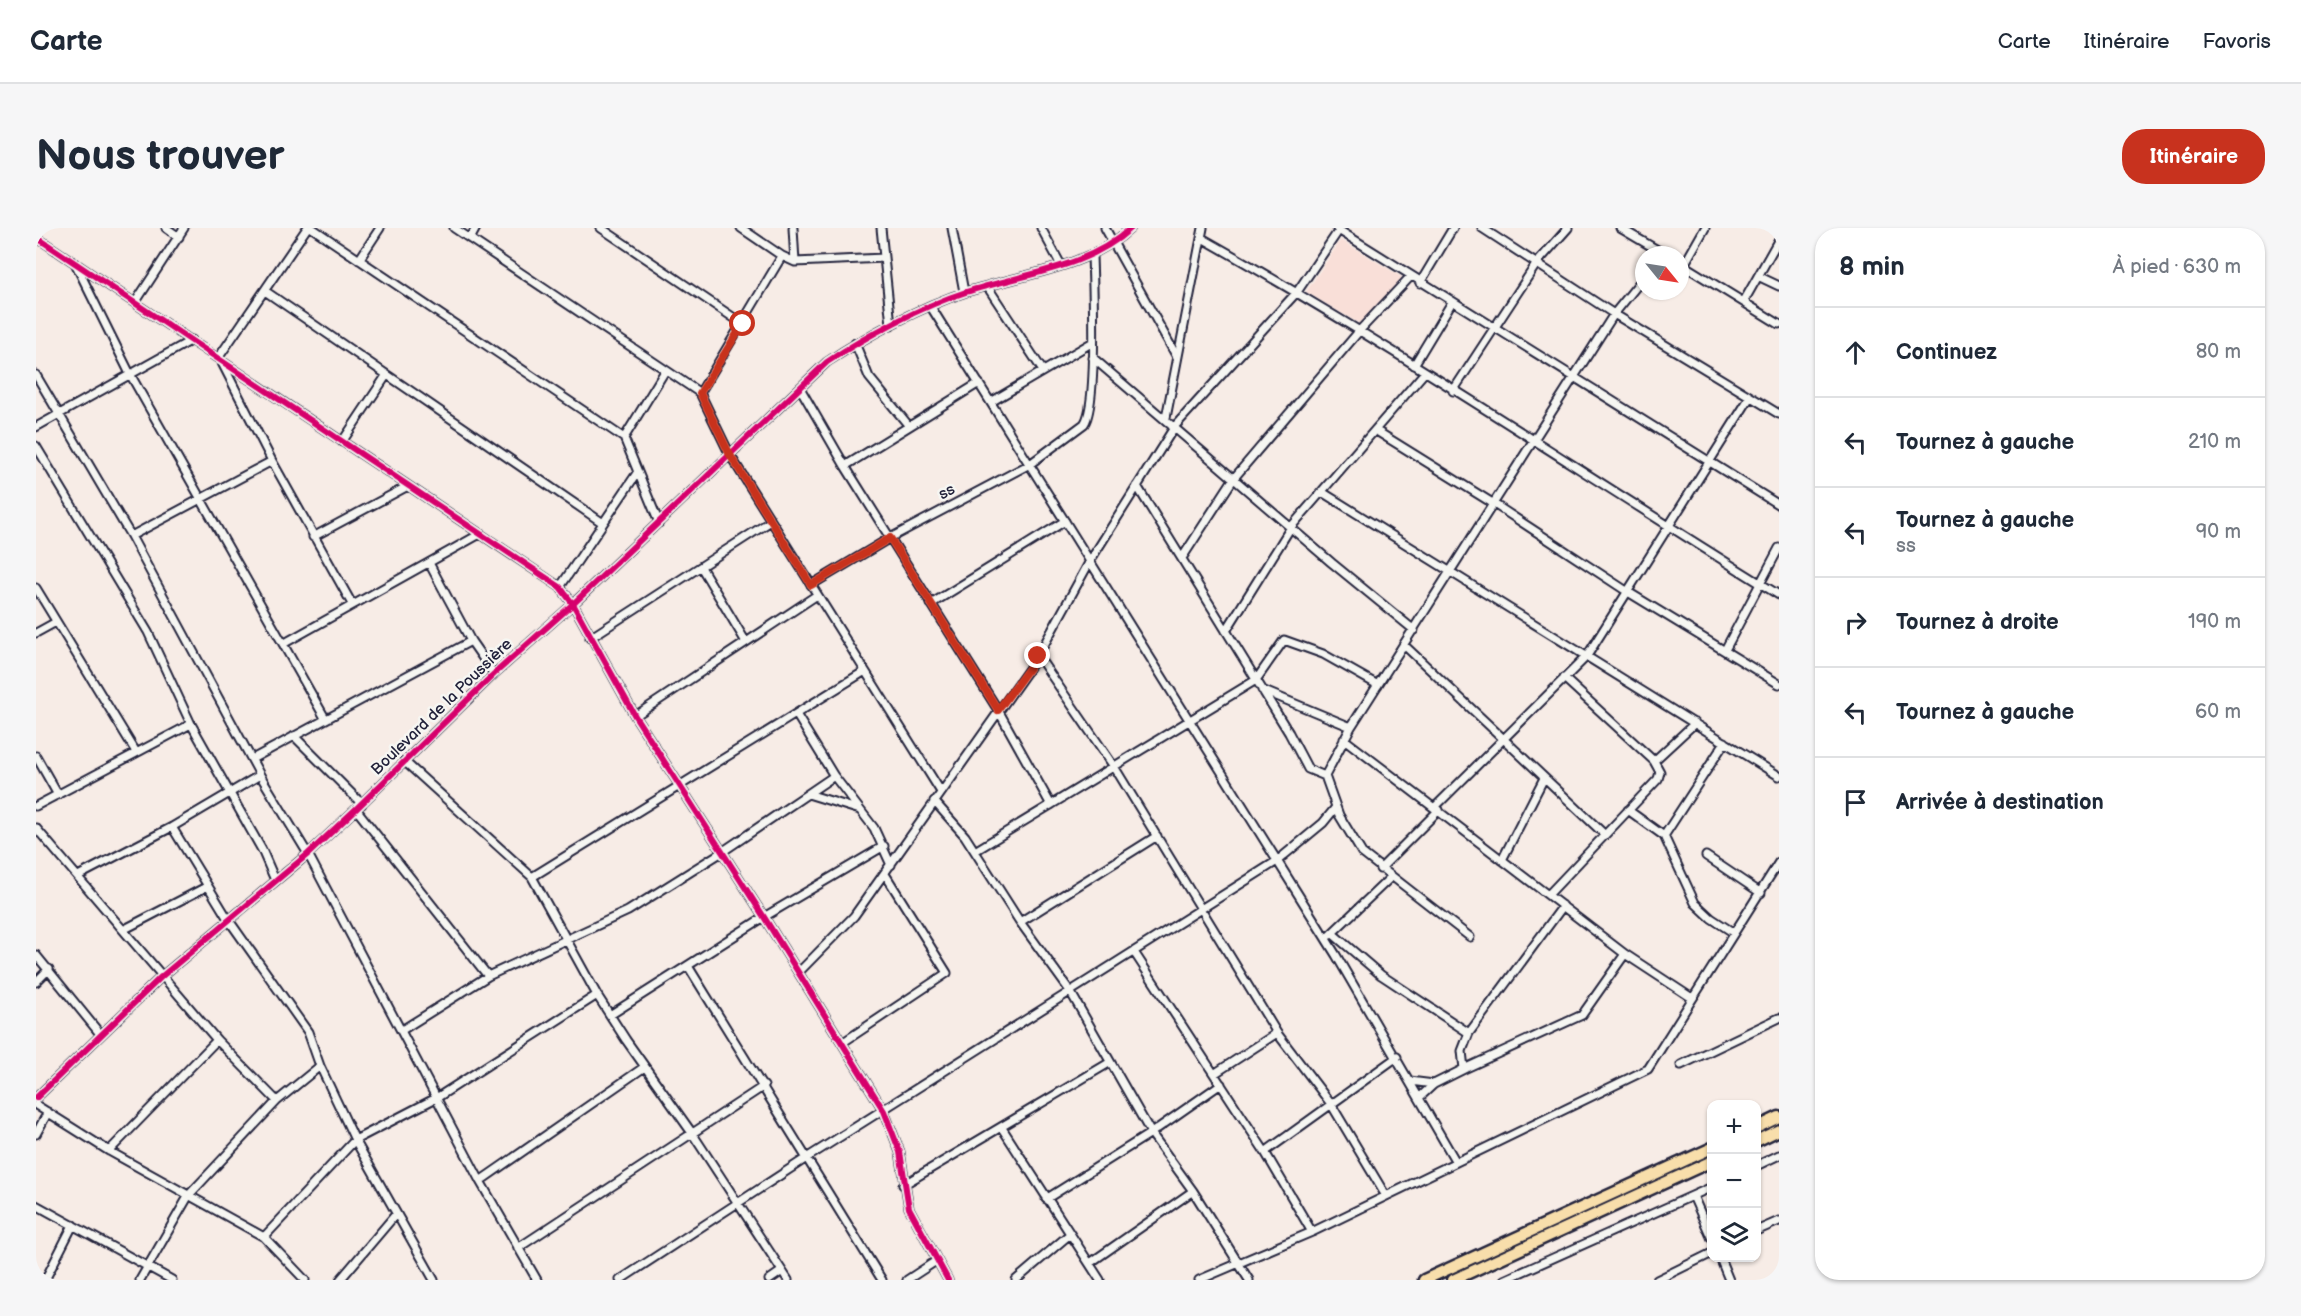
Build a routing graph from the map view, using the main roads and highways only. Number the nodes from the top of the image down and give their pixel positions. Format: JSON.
{"nodes":[{"id":1,"x":1779,"y":1118,"type":"edge"},
{"id":2,"x":1761,"y":1126,"type":"edge"},
{"id":3,"x":1779,"y":1130,"type":"edge"},
{"id":4,"x":1761,"y":1139,"type":"edge"},
{"id":5,"x":1707,"y":1150,"type":"edge"},
{"id":6,"x":1707,"y":1163,"type":"edge"},
{"id":7,"x":1424,"y":1280,"type":"edge"},
{"id":8,"x":1453,"y":1280,"type":"edge"}],
"edges":[{"from":1,"to":2,"type":"main road"},
{"from":3,"to":4,"type":"main road"},
{"from":5,"to":7,"type":"main road"},
{"from":6,"to":8,"type":"main road"}]}
